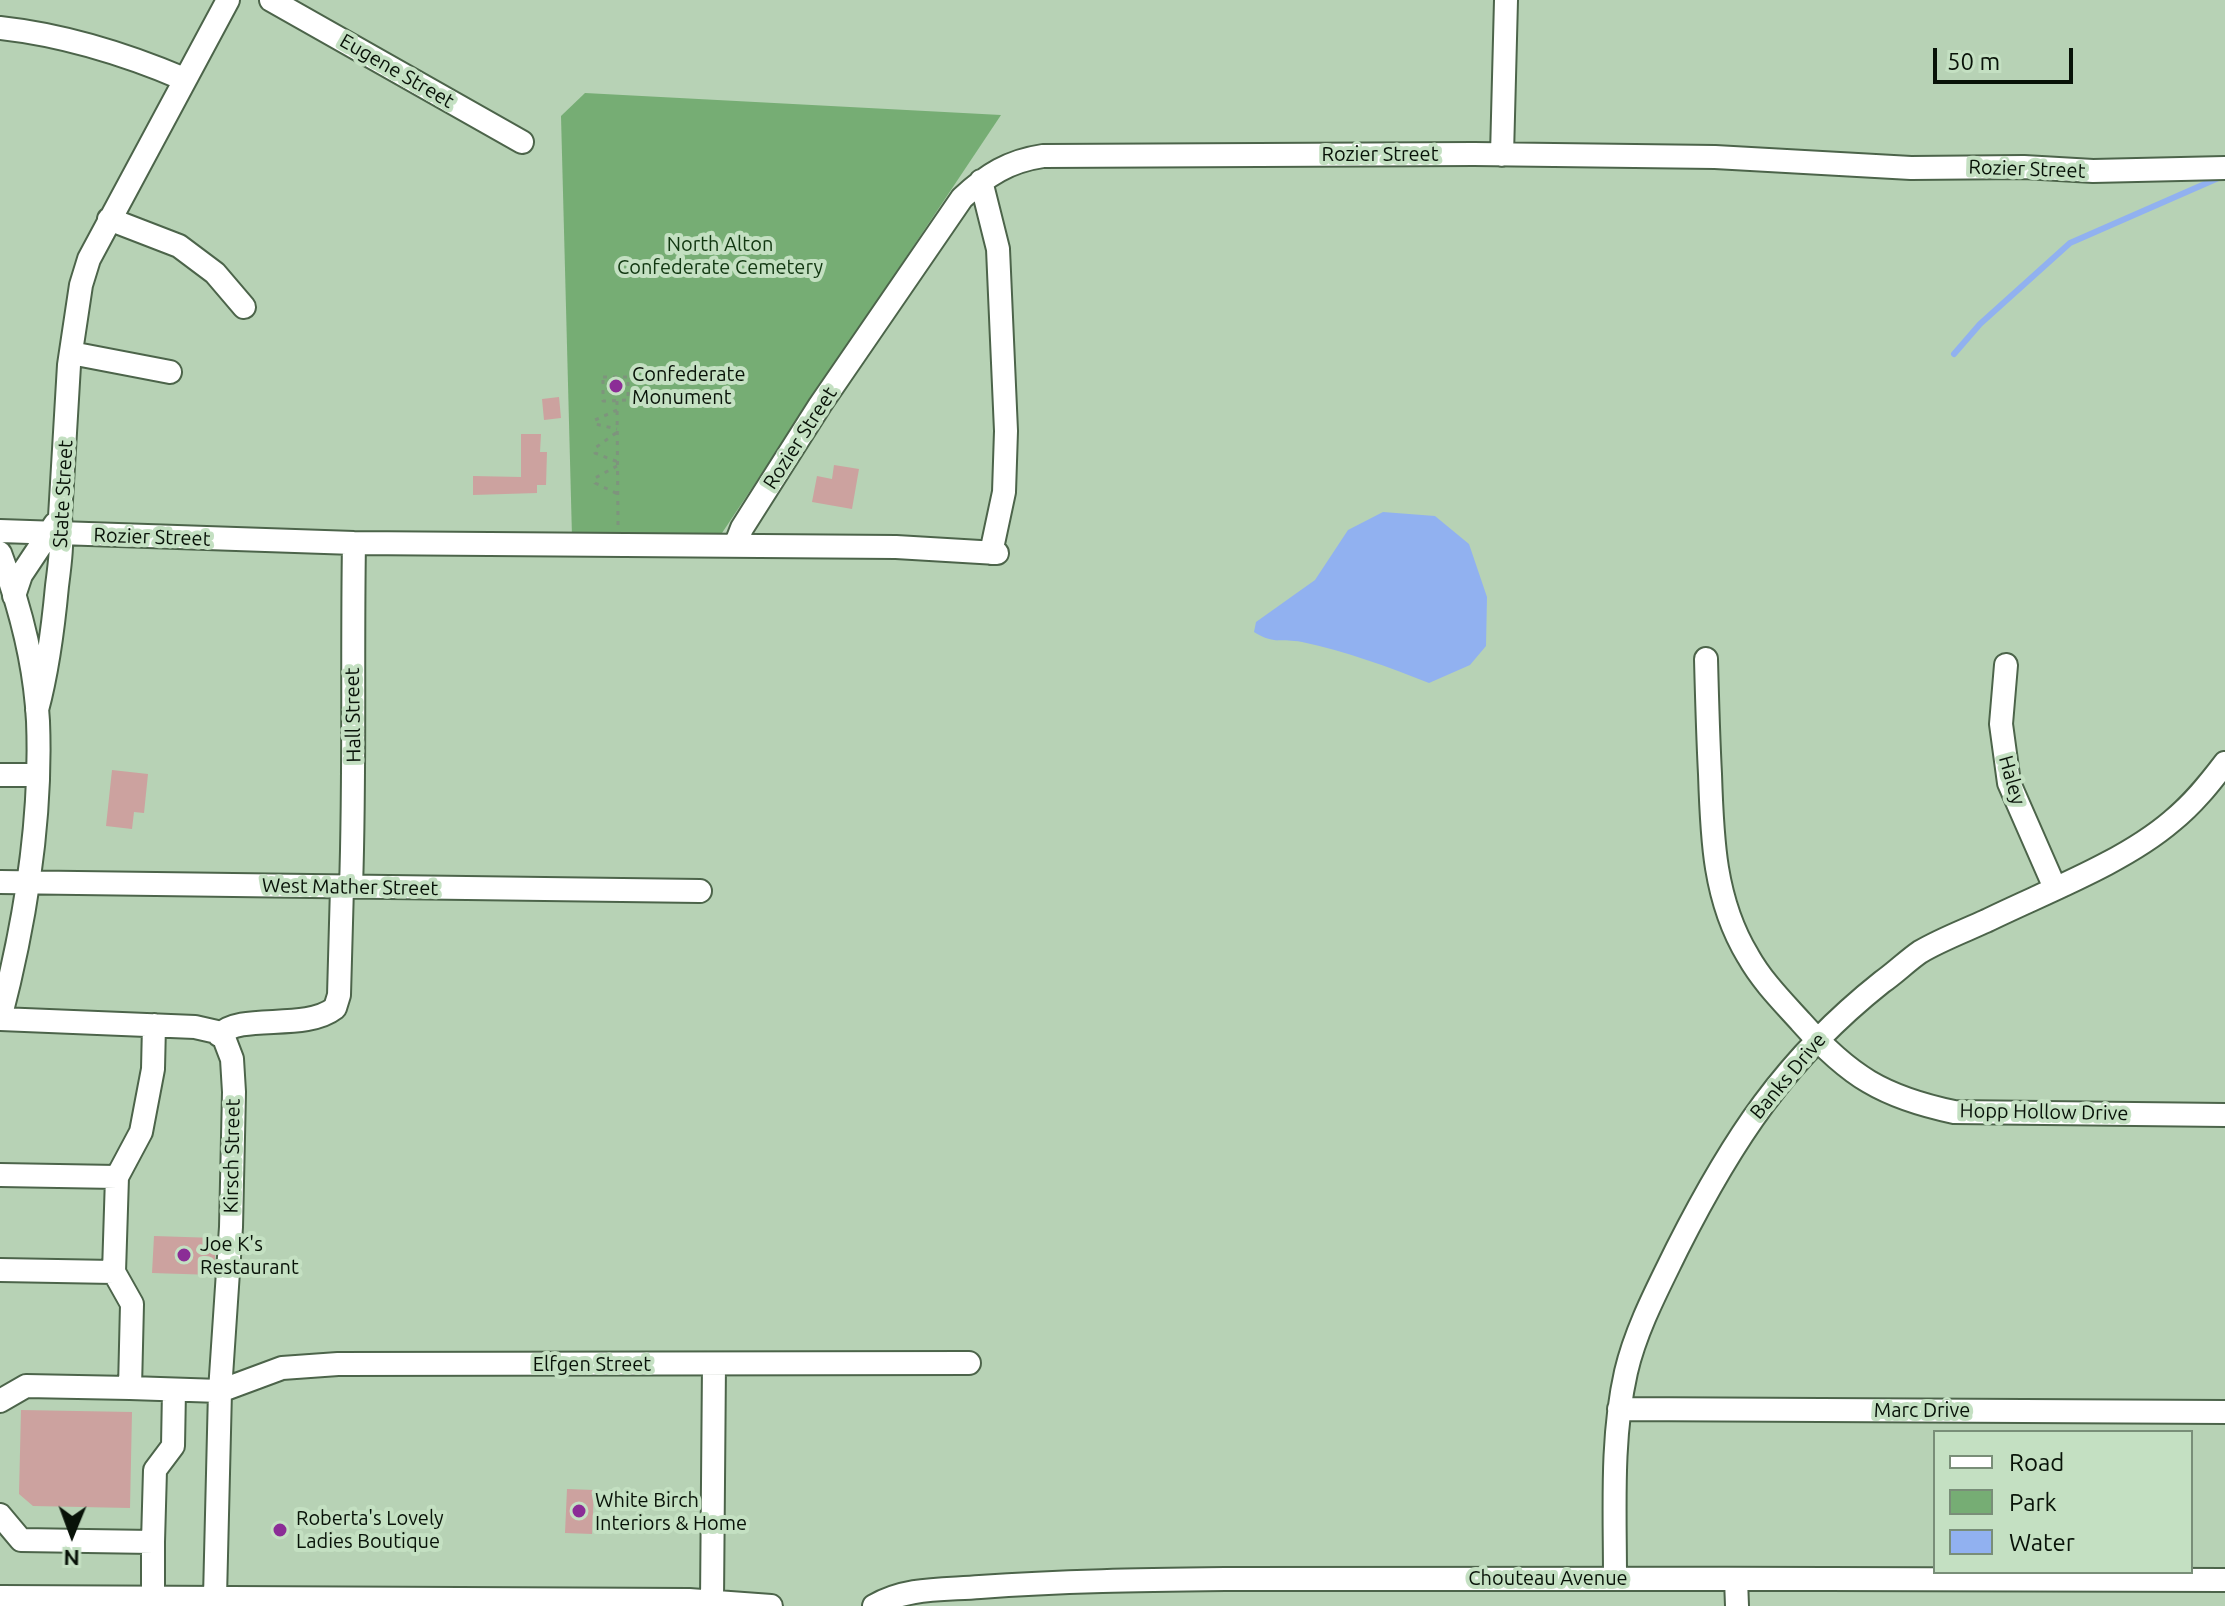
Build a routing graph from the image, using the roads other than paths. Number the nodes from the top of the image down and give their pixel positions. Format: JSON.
{"nodes":[{"id":1,"x":228,"y":0,"type":"edge"},
{"id":2,"x":271,"y":0,"type":"edge"},
{"id":3,"x":1506,"y":0,"type":"edge"},
{"id":4,"x":0,"y":28,"type":"edge"},
{"id":5,"x":184,"y":79,"type":"junction"},
{"id":6,"x":522,"y":142,"type":"dead end"},
{"id":7,"x":1502,"y":155,"type":"junction"},
{"id":8,"x":2225,"y":168,"type":"edge"},
{"id":9,"x":981,"y":181,"type":"junction"},
{"id":10,"x":109,"y":219,"type":"junction"},
{"id":11,"x":244,"y":307,"type":"dead end"},
{"id":12,"x":71,"y":353,"type":"junction"},
{"id":13,"x":170,"y":372,"type":"dead end"},
{"id":14,"x":57,"y":528,"type":"junction"},
{"id":15,"x":0,"y":531,"type":"edge"},
{"id":16,"x":354,"y":543,"type":"junction"},
{"id":17,"x":735,"y":546,"type":"junction"},
{"id":18,"x":0,"y":553,"type":"edge"},
{"id":19,"x":14,"y":596,"type":"junction"},
{"id":20,"x":1706,"y":659,"type":"dead end"},
{"id":21,"x":2006,"y":665,"type":"dead end"},
{"id":22,"x":37,"y":710,"type":"junction"},
{"id":23,"x":2225,"y":763,"type":"edge"},
{"id":24,"x":0,"y":775,"type":"edge"},
{"id":25,"x":37,"y":775,"type":"junction"},
{"id":26,"x":0,"y":882,"type":"edge"},
{"id":27,"x":29,"y":882,"type":"junction"},
{"id":28,"x":346,"y":887,"type":"junction"},
{"id":29,"x":2055,"y":888,"type":"junction"},
{"id":30,"x":700,"y":891,"type":"dead end"},
{"id":31,"x":9,"y":942,"type":"edge"},
{"id":32,"x":0,"y":1019,"type":"edge"},
{"id":33,"x":154,"y":1025,"type":"junction"},
{"id":34,"x":219,"y":1035,"type":"junction"},
{"id":35,"x":1817,"y":1040,"type":"junction"},
{"id":36,"x":2225,"y":1115,"type":"edge"},
{"id":37,"x":0,"y":1175,"type":"edge"},
{"id":38,"x":117,"y":1177,"type":"junction"},
{"id":39,"x":0,"y":1270,"type":"edge"},
{"id":40,"x":114,"y":1272,"type":"junction"},
{"id":41,"x":969,"y":1363,"type":"dead end"},
{"id":42,"x":714,"y":1364,"type":"junction"},
{"id":43,"x":130,"y":1388,"type":"junction"},
{"id":44,"x":174,"y":1390,"type":"junction"},
{"id":45,"x":220,"y":1391,"type":"junction"},
{"id":46,"x":0,"y":1401,"type":"edge"},
{"id":47,"x":1619,"y":1409,"type":"junction"},
{"id":48,"x":2225,"y":1412,"type":"edge"},
{"id":49,"x":0,"y":1515,"type":"edge"},
{"id":50,"x":153,"y":1542,"type":"junction"},
{"id":51,"x":1615,"y":1577,"type":"junction"},
{"id":52,"x":1736,"y":1579,"type":"junction"},
{"id":53,"x":2225,"y":1580,"type":"edge"},
{"id":54,"x":0,"y":1597,"type":"edge"},
{"id":55,"x":153,"y":1597,"type":"junction"},
{"id":56,"x":215,"y":1597,"type":"junction"},
{"id":57,"x":712,"y":1601,"type":"junction"},
{"id":58,"x":495,"y":1602,"type":"edge"},
{"id":59,"x":689,"y":1603,"type":"edge"},
{"id":60,"x":771,"y":1606,"type":"edge"},
{"id":61,"x":874,"y":1606,"type":"edge"},
{"id":62,"x":1737,"y":1606,"type":"edge"}],
"edges":[{"from":1,"to":5,"type":"street","name":"State Street"},
{"from":2,"to":6,"type":"street","name":"Eugene Street"},
{"from":3,"to":7,"type":"street"},
{"from":4,"to":5,"type":"street"},
{"from":5,"to":10,"type":"street","name":"State Street"},
{"from":7,"to":8,"type":"street","name":"Rozier Street"},
{"from":7,"to":9,"type":"street","name":"Rozier Street"},
{"from":9,"to":17,"type":"street","name":"Rozier Street"},
{"from":9,"to":17,"type":"street","name":"Rozier Street"},
{"from":10,"to":11,"type":"street"},
{"from":10,"to":12,"type":"street","name":"State Street"},
{"from":12,"to":13,"type":"street"},
{"from":12,"to":14,"type":"street","name":"State Street"},
{"from":14,"to":15,"type":"street","name":"Rozier Street"},
{"from":14,"to":16,"type":"street","name":"Rozier Street"},
{"from":14,"to":19,"type":"street"},
{"from":14,"to":22,"type":"street","name":"State Street"},
{"from":16,"to":17,"type":"street","name":"Rozier Street"},
{"from":16,"to":28,"type":"street","name":"Hall Street"},
{"from":18,"to":19,"type":"street"},
{"from":19,"to":22,"type":"street"},
{"from":20,"to":35,"type":"street","name":"Hopp Hollow Drive"},
{"from":21,"to":29,"type":"street","name":"Haley"},
{"from":22,"to":25,"type":"street","name":"State Street"},
{"from":23,"to":29,"type":"street","name":"Banks Drive"},
{"from":24,"to":25,"type":"street"},
{"from":25,"to":27,"type":"street","name":"State Street"},
{"from":26,"to":27,"type":"street","name":"West Mather Street"},
{"from":27,"to":28,"type":"street","name":"West Mather Street"},
{"from":27,"to":31,"type":"street","name":"State Street"},
{"from":28,"to":30,"type":"street","name":"West Mather Street"},
{"from":28,"to":34,"type":"street","name":"Hall Street"},
{"from":29,"to":35,"type":"street","name":"Banks Drive"},
{"from":31,"to":32,"type":"street","name":"State Street"},
{"from":32,"to":33,"type":"street"},
{"from":33,"to":34,"type":"street"},
{"from":33,"to":38,"type":"street"},
{"from":34,"to":45,"type":"street","name":"Kirsch Street"},
{"from":35,"to":36,"type":"street","name":"Hopp Hollow Drive"},
{"from":35,"to":47,"type":"street","name":"Banks Drive"},
{"from":37,"to":38,"type":"street"},
{"from":38,"to":40,"type":"street"},
{"from":39,"to":40,"type":"street"},
{"from":40,"to":43,"type":"street"},
{"from":41,"to":42,"type":"street","name":"Elfgen Street"},
{"from":42,"to":45,"type":"street","name":"Elfgen Street"},
{"from":42,"to":57,"type":"street"},
{"from":43,"to":44,"type":"street"},
{"from":43,"to":46,"type":"street"},
{"from":44,"to":45,"type":"street"},
{"from":44,"to":50,"type":"street"},
{"from":45,"to":56,"type":"street","name":"Kirsch Street"},
{"from":47,"to":48,"type":"street","name":"Marc Drive"},
{"from":47,"to":51,"type":"street","name":"Banks Drive"},
{"from":49,"to":50,"type":"street"},
{"from":50,"to":55,"type":"street"},
{"from":51,"to":52,"type":"street","name":"Chouteau Avenue"},
{"from":51,"to":61,"type":"street","name":"Chouteau Avenue"},
{"from":52,"to":53,"type":"street","name":"Chouteau Avenue"},
{"from":52,"to":62,"type":"street"},
{"from":54,"to":55,"type":"street"},
{"from":55,"to":56,"type":"street"},
{"from":56,"to":58,"type":"street"},
{"from":57,"to":59,"type":"street"},
{"from":57,"to":60,"type":"street"},
{"from":58,"to":59,"type":"street"}]}
